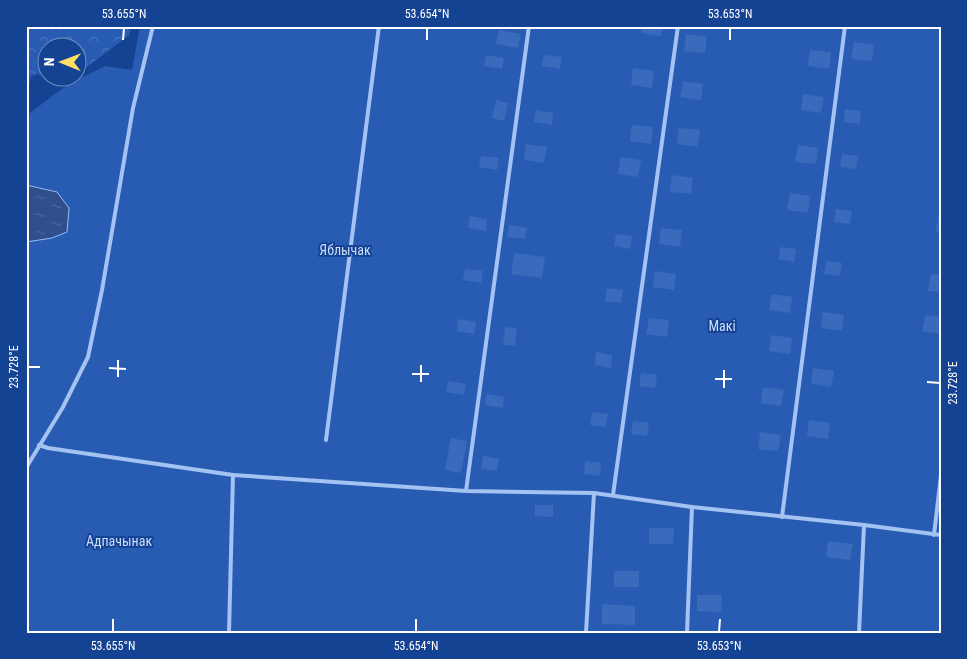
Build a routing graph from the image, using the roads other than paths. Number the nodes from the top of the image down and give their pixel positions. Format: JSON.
{"nodes":[{"id":1,"x":153,"y":26,"type":"edge"},
{"id":2,"x":379,"y":26,"type":"edge"},
{"id":3,"x":529,"y":26,"type":"edge"},
{"id":4,"x":678,"y":26,"type":"edge"},
{"id":5,"x":845,"y":26,"type":"edge"},
{"id":6,"x":326,"y":440,"type":"dead end"},
{"id":7,"x":40,"y":445,"type":"junction"},
{"id":8,"x":26,"y":466,"type":"edge"},
{"id":9,"x":941,"y":474,"type":"edge"},
{"id":10,"x":234,"y":475,"type":"junction"},
{"id":11,"x":466,"y":491,"type":"junction"},
{"id":12,"x":594,"y":493,"type":"junction"},
{"id":13,"x":613,"y":495,"type":"junction"},
{"id":14,"x":692,"y":507,"type":"junction"},
{"id":15,"x":782,"y":517,"type":"junction"},
{"id":16,"x":864,"y":524,"type":"junction"},
{"id":17,"x":934,"y":535,"type":"junction"},
{"id":18,"x":941,"y":535,"type":"edge"},
{"id":19,"x":229,"y":633,"type":"edge"},
{"id":20,"x":586,"y":633,"type":"edge"},
{"id":21,"x":687,"y":633,"type":"edge"},
{"id":22,"x":859,"y":633,"type":"edge"}],
"edges":[{"from":1,"to":7,"type":"lane"},
{"from":2,"to":6,"type":"lane"},
{"from":3,"to":11,"type":"lane"},
{"from":4,"to":13,"type":"lane"},
{"from":5,"to":15,"type":"lane"},
{"from":7,"to":8,"type":"lane"},
{"from":7,"to":10,"type":"lane"},
{"from":9,"to":17,"type":"lane"},
{"from":10,"to":11,"type":"lane"},
{"from":10,"to":19,"type":"lane"},
{"from":11,"to":12,"type":"lane"},
{"from":12,"to":13,"type":"lane"},
{"from":12,"to":20,"type":"lane"},
{"from":13,"to":14,"type":"lane"},
{"from":14,"to":15,"type":"lane"},
{"from":14,"to":21,"type":"lane"},
{"from":15,"to":16,"type":"lane"},
{"from":16,"to":17,"type":"lane"},
{"from":16,"to":22,"type":"lane"},
{"from":17,"to":18,"type":"lane"}]}
